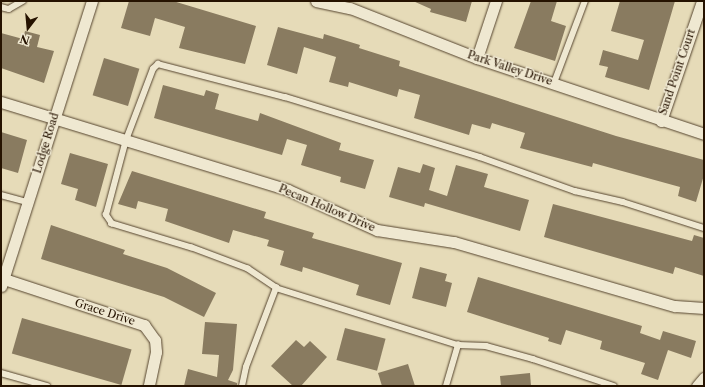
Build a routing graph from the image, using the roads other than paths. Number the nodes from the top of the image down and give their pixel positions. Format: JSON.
{"nodes":[{"id":1,"x":23,"y":1,"type":"edge"},
{"id":2,"x":92,"y":1,"type":"edge"},
{"id":3,"x":316,"y":1,"type":"edge"},
{"id":4,"x":496,"y":1,"type":"edge"},
{"id":5,"x":585,"y":1,"type":"edge"},
{"id":6,"x":702,"y":1,"type":"edge"},
{"id":7,"x":1,"y":7,"type":"edge"},
{"id":8,"x":477,"y":58,"type":"junction"},
{"id":9,"x":554,"y":83,"type":"junction"},
{"id":10,"x":1,"y":102,"type":"edge"},
{"id":11,"x":53,"y":118,"type":"junction"},
{"id":12,"x":661,"y":121,"type":"junction"},
{"id":13,"x":704,"y":134,"type":"edge"},
{"id":14,"x":126,"y":140,"type":"junction"},
{"id":15,"x":1,"y":195,"type":"edge"},
{"id":16,"x":27,"y":202,"type":"junction"},
{"id":17,"x":704,"y":228,"type":"edge"},
{"id":18,"x":2,"y":281,"type":"edge"},
{"id":19,"x":276,"y":288,"type":"junction"},
{"id":20,"x":704,"y":308,"type":"edge"},
{"id":21,"x":458,"y":345,"type":"junction"},
{"id":22,"x":1,"y":372,"type":"edge"},
{"id":23,"x":704,"y":378,"type":"edge"},
{"id":24,"x":47,"y":386,"type":"edge"},
{"id":25,"x":148,"y":386,"type":"edge"},
{"id":26,"x":242,"y":386,"type":"edge"},
{"id":27,"x":446,"y":386,"type":"edge"},
{"id":28,"x":614,"y":386,"type":"edge"},
{"id":29,"x":697,"y":386,"type":"edge"}],
"edges":[{"from":1,"to":7,"type":"lane"},
{"from":2,"to":11,"type":"street","name":"Lodge Road"},
{"from":3,"to":8,"type":"street","name":"Park Valley Drive"},
{"from":4,"to":8,"type":"street"},
{"from":5,"to":9,"type":"lane"},
{"from":6,"to":12,"type":"street","name":"Sand Point Court"},
{"from":8,"to":9,"type":"street","name":"Park Valley Drive"},
{"from":9,"to":12,"type":"street","name":"Park Valley Drive"},
{"from":10,"to":11,"type":"street","name":"Pecan Hollow Drive"},
{"from":11,"to":14,"type":"street","name":"Pecan Hollow Drive"},
{"from":11,"to":16,"type":"street","name":"Lodge Road"},
{"from":12,"to":13,"type":"street","name":"Park Valley Drive"},
{"from":14,"to":17,"type":"lane"},
{"from":14,"to":19,"type":"lane"},
{"from":14,"to":20,"type":"street","name":"Pecan Hollow Drive"},
{"from":15,"to":16,"type":"lane"},
{"from":16,"to":18,"type":"street","name":"Lodge Road"},
{"from":18,"to":25,"type":"street","name":"Grace Drive"},
{"from":19,"to":21,"type":"lane"},
{"from":19,"to":26,"type":"lane"},
{"from":21,"to":27,"type":"lane"},
{"from":21,"to":28,"type":"lane"},
{"from":22,"to":24,"type":"lane"},
{"from":23,"to":29,"type":"street"}]}
